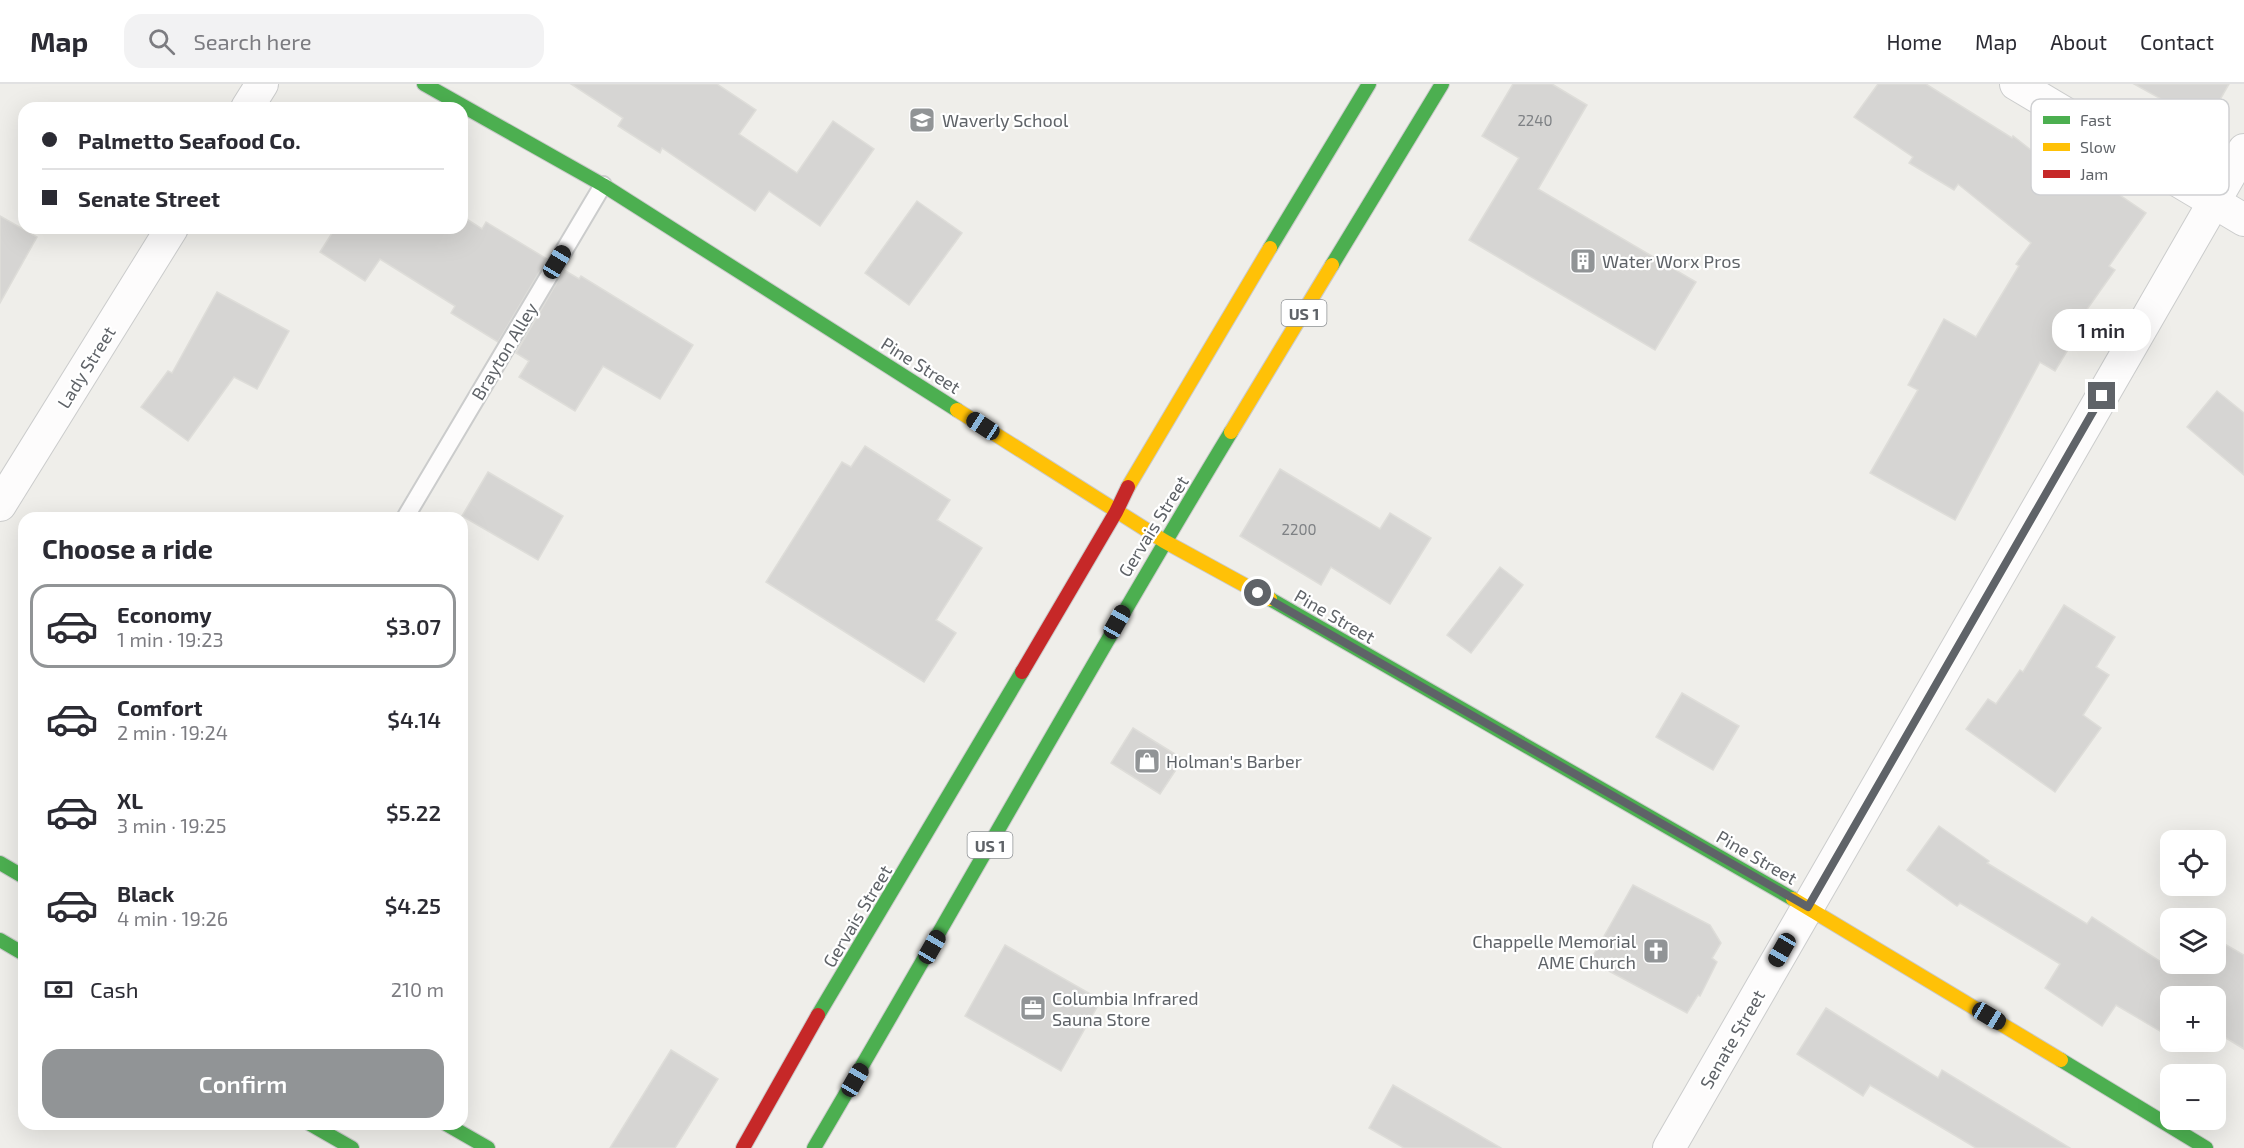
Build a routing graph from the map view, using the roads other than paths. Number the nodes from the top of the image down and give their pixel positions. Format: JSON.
{"nodes":[{"id":1,"x":262,"y":84,"type":"edge"},
{"id":2,"x":424,"y":84,"type":"edge"},
{"id":3,"x":1369,"y":84,"type":"edge"},
{"id":4,"x":1442,"y":84,"type":"edge"},
{"id":5,"x":2016,"y":84,"type":"edge"},
{"id":6,"x":2041,"y":99,"type":"edge"},
{"id":7,"x":251,"y":102,"type":"edge"},
{"id":8,"x":456,"y":102,"type":"edge"},
{"id":9,"x":468,"y":109,"type":"edge"},
{"id":10,"x":2244,"y":150,"type":"edge"},
{"id":11,"x":2229,"y":175,"type":"edge"},
{"id":12,"x":603,"y":185,"type":"junction"},
{"id":13,"x":2201,"y":195,"type":"edge"},
{"id":14,"x":2217,"y":195,"type":"edge"},
{"id":15,"x":2213,"y":202,"type":"junction"},
{"id":16,"x":2244,"y":220,"type":"edge"},
{"id":17,"x":168,"y":234,"type":"edge"},
{"id":18,"x":0,"y":505,"type":"edge"},
{"id":19,"x":409,"y":512,"type":"edge"},
{"id":20,"x":1116,"y":512,"type":"junction"},
{"id":21,"x":1164,"y":542,"type":"junction"},
{"id":22,"x":0,"y":863,"type":"edge"},
{"id":23,"x":18,"y":874,"type":"edge"},
{"id":24,"x":1808,"y":907,"type":"junction"},
{"id":25,"x":0,"y":940,"type":"edge"},
{"id":26,"x":18,"y":950,"type":"edge"},
{"id":27,"x":320,"y":1130,"type":"edge"},
{"id":28,"x":456,"y":1130,"type":"edge"},
{"id":29,"x":352,"y":1148,"type":"edge"},
{"id":30,"x":488,"y":1148,"type":"edge"},
{"id":31,"x":742,"y":1148,"type":"edge"},
{"id":32,"x":814,"y":1148,"type":"edge"},
{"id":33,"x":1669,"y":1148,"type":"edge"},
{"id":34,"x":2206,"y":1148,"type":"edge"}],
"edges":[{"from":1,"to":7,"type":"street"},
{"from":2,"to":8,"type":"main road","name":"Pine Street"},
{"from":3,"to":20,"type":"main road","name":"Gervais Street"},
{"from":4,"to":21,"type":"main road","name":"Gervais Street","number":"US 1"},
{"from":5,"to":6,"type":"street"},
{"from":9,"to":12,"type":"main road","name":"Pine Street"},
{"from":10,"to":11,"type":"street","name":"Senate Street"},
{"from":12,"to":19,"type":"lane","name":"Brayton Alley"},
{"from":12,"to":20,"type":"main road","name":"Pine Street"},
{"from":13,"to":15,"type":"street"},
{"from":14,"to":15,"type":"street","name":"Senate Street"},
{"from":15,"to":16,"type":"street"},
{"from":15,"to":24,"type":"street","name":"Senate Street"},
{"from":17,"to":18,"type":"street","name":"Lady Street"},
{"from":20,"to":21,"type":"main road","name":"Pine Street"},
{"from":20,"to":31,"type":"main road","name":"Gervais Street"},
{"from":21,"to":24,"type":"main road","name":"Pine Street"},
{"from":21,"to":32,"type":"main road","name":"Gervais Street","number":"US 1"},
{"from":22,"to":23,"type":"main road"},
{"from":24,"to":33,"type":"street","name":"Senate Street"},
{"from":24,"to":34,"type":"main road","name":"Pine Street"},
{"from":25,"to":26,"type":"main road"},
{"from":27,"to":29,"type":"main road"},
{"from":28,"to":30,"type":"main road"}]}
